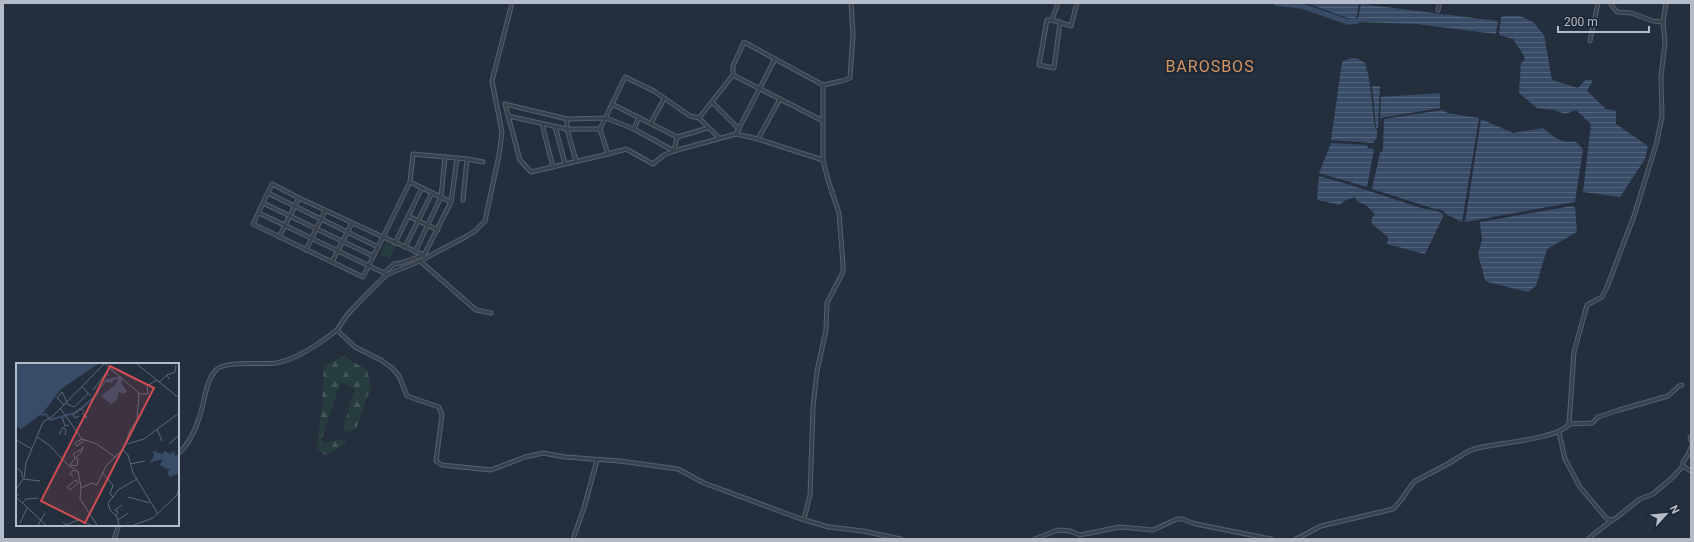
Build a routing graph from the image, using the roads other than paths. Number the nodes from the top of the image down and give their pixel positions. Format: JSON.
{"nodes":[{"id":1,"x":512,"y":3,"type":"edge"},
{"id":2,"x":851,"y":3,"type":"edge"},
{"id":3,"x":1058,"y":3,"type":"edge"},
{"id":4,"x":1077,"y":3,"type":"edge"},
{"id":5,"x":1440,"y":3,"type":"edge"},
{"id":6,"x":1598,"y":3,"type":"edge"},
{"id":7,"x":1610,"y":3,"type":"edge"},
{"id":8,"x":1666,"y":3,"type":"edge"},
{"id":9,"x":1438,"y":10,"type":"dead end"},
{"id":10,"x":1052,"y":20,"type":"junction"},
{"id":11,"x":1060,"y":22,"type":"junction"},
{"id":12,"x":1663,"y":22,"type":"junction"},
{"id":13,"x":1590,"y":41,"type":"dead end"},
{"id":14,"x":775,"y":59,"type":"junction"},
{"id":15,"x":734,"y":75,"type":"junction"},
{"id":16,"x":823,"y":84,"type":"junction"},
{"id":17,"x":760,"y":88,"type":"junction"},
{"id":18,"x":664,"y":99,"type":"junction"},
{"id":19,"x":780,"y":99,"type":"junction"},
{"id":20,"x":497,"y":102,"type":"junction"},
{"id":21,"x":712,"y":102,"type":"junction"},
{"id":22,"x":505,"y":104,"type":"junction"},
{"id":23,"x":612,"y":104,"type":"junction"},
{"id":24,"x":508,"y":116,"type":"junction"},
{"id":25,"x":567,"y":118,"type":"junction"},
{"id":26,"x":606,"y":118,"type":"junction"},
{"id":27,"x":640,"y":118,"type":"junction"},
{"id":28,"x":699,"y":118,"type":"junction"},
{"id":29,"x":823,"y":121,"type":"junction"},
{"id":30,"x":651,"y":123,"type":"junction"},
{"id":31,"x":542,"y":124,"type":"junction"},
{"id":32,"x":555,"y":126,"type":"junction"},
{"id":33,"x":708,"y":128,"type":"junction"},
{"id":34,"x":567,"y":129,"type":"junction"},
{"id":35,"x":600,"y":129,"type":"junction"},
{"id":36,"x":634,"y":129,"type":"junction"},
{"id":37,"x":739,"y":129,"type":"junction"},
{"id":38,"x":736,"y":134,"type":"junction"},
{"id":39,"x":677,"y":137,"type":"junction"},
{"id":40,"x":718,"y":138,"type":"junction"},
{"id":41,"x":758,"y":139,"type":"junction"},
{"id":42,"x":674,"y":151,"type":"junction"},
{"id":43,"x":608,"y":154,"type":"junction"},
{"id":44,"x":445,"y":157,"type":"junction"},
{"id":45,"x":457,"y":158,"type":"junction"},
{"id":46,"x":467,"y":159,"type":"junction"},
{"id":47,"x":823,"y":160,"type":"junction"},
{"id":48,"x":576,"y":161,"type":"junction"},
{"id":49,"x":483,"y":162,"type":"dead end"},
{"id":50,"x":565,"y":164,"type":"junction"},
{"id":51,"x":553,"y":167,"type":"junction"},
{"id":52,"x":410,"y":182,"type":"junction"},
{"id":53,"x":422,"y":188,"type":"junction"},
{"id":54,"x":268,"y":193,"type":"junction"},
{"id":55,"x":432,"y":193,"type":"junction"},
{"id":56,"x":441,"y":197,"type":"junction"},
{"id":57,"x":299,"y":198,"type":"junction"},
{"id":58,"x":463,"y":200,"type":"dead end"},
{"id":59,"x":451,"y":202,"type":"junction"},
{"id":60,"x":263,"y":203,"type":"junction"},
{"id":61,"x":295,"y":206,"type":"junction"},
{"id":62,"x":325,"y":210,"type":"junction"},
{"id":63,"x":259,"y":213,"type":"junction"},
{"id":64,"x":290,"y":216,"type":"junction"},
{"id":65,"x":408,"y":216,"type":"junction"},
{"id":66,"x":321,"y":219,"type":"junction"},
{"id":67,"x":418,"y":221,"type":"junction"},
{"id":68,"x":352,"y":223,"type":"junction"},
{"id":69,"x":285,"y":226,"type":"junction"},
{"id":70,"x":428,"y":226,"type":"junction"},
{"id":71,"x":316,"y":229,"type":"junction"},
{"id":72,"x":438,"y":230,"type":"junction"},
{"id":73,"x":348,"y":232,"type":"junction"},
{"id":74,"x":279,"y":237,"type":"junction"},
{"id":75,"x":383,"y":237,"type":"junction"},
{"id":76,"x":312,"y":239,"type":"junction"},
{"id":77,"x":343,"y":241,"type":"junction"},
{"id":78,"x":395,"y":243,"type":"junction"},
{"id":79,"x":378,"y":247,"type":"junction"},
{"id":80,"x":405,"y":247,"type":"junction"},
{"id":81,"x":306,"y":250,"type":"junction"},
{"id":82,"x":338,"y":251,"type":"junction"},
{"id":83,"x":415,"y":252,"type":"junction"},
{"id":84,"x":424,"y":255,"type":"junction"},
{"id":85,"x":373,"y":256,"type":"junction"},
{"id":86,"x":420,"y":261,"type":"junction"},
{"id":87,"x":332,"y":262,"type":"junction"},
{"id":88,"x":369,"y":265,"type":"junction"},
{"id":89,"x":385,"y":274,"type":"junction"},
{"id":90,"x":491,"y":313,"type":"dead end"},
{"id":91,"x":337,"y":330,"type":"junction"},
{"id":92,"x":1682,"y":385,"type":"dead end"},
{"id":93,"x":1569,"y":424,"type":"junction"},
{"id":94,"x":1559,"y":432,"type":"junction"},
{"id":95,"x":1690,"y":437,"type":"dead end"},
{"id":96,"x":1691,"y":441,"type":"edge"},
{"id":97,"x":1691,"y":448,"type":"edge"},
{"id":98,"x":179,"y":453,"type":"edge"},
{"id":99,"x":597,"y":460,"type":"junction"},
{"id":100,"x":1684,"y":466,"type":"junction"},
{"id":101,"x":1691,"y":471,"type":"edge"},
{"id":102,"x":804,"y":519,"type":"junction"},
{"id":103,"x":1612,"y":520,"type":"junction"},
{"id":104,"x":119,"y":526,"type":"edge"},
{"id":105,"x":114,"y":539,"type":"edge"},
{"id":106,"x":573,"y":539,"type":"edge"},
{"id":107,"x":901,"y":539,"type":"edge"},
{"id":108,"x":1035,"y":539,"type":"edge"},
{"id":109,"x":1271,"y":539,"type":"edge"},
{"id":110,"x":1296,"y":539,"type":"edge"},
{"id":111,"x":1588,"y":539,"type":"edge"}],
"edges":[{"from":1,"to":20,"type":"street"},
{"from":2,"to":16,"type":"street"},
{"from":3,"to":10,"type":"street"},
{"from":4,"to":11,"type":"street"},
{"from":5,"to":9,"type":"street"},
{"from":6,"to":13,"type":"street"},
{"from":7,"to":12,"type":"street"},
{"from":8,"to":12,"type":"street"},
{"from":10,"to":11,"type":"street"},
{"from":10,"to":11,"type":"street"},
{"from":12,"to":93,"type":"street"},
{"from":14,"to":15,"type":"street"},
{"from":14,"to":16,"type":"street"},
{"from":14,"to":17,"type":"street"},
{"from":15,"to":17,"type":"street"},
{"from":15,"to":21,"type":"street"},
{"from":16,"to":29,"type":"street"},
{"from":17,"to":19,"type":"street"},
{"from":17,"to":37,"type":"street"},
{"from":18,"to":23,"type":"street"},
{"from":18,"to":28,"type":"street"},
{"from":18,"to":30,"type":"street"},
{"from":19,"to":29,"type":"street"},
{"from":19,"to":41,"type":"street"},
{"from":20,"to":22,"type":"street"},
{"from":20,"to":86,"type":"street"},
{"from":21,"to":28,"type":"street"},
{"from":21,"to":37,"type":"street"},
{"from":22,"to":24,"type":"street"},
{"from":22,"to":25,"type":"street"},
{"from":23,"to":26,"type":"street"},
{"from":23,"to":27,"type":"street"},
{"from":24,"to":31,"type":"street"},
{"from":24,"to":51,"type":"street"},
{"from":25,"to":26,"type":"street"},
{"from":25,"to":34,"type":"street"},
{"from":26,"to":35,"type":"street"},
{"from":26,"to":36,"type":"street"},
{"from":27,"to":30,"type":"street"},
{"from":27,"to":36,"type":"street"},
{"from":28,"to":33,"type":"street"},
{"from":29,"to":47,"type":"street"},
{"from":30,"to":39,"type":"street"},
{"from":31,"to":32,"type":"street"},
{"from":31,"to":51,"type":"street"},
{"from":32,"to":34,"type":"street"},
{"from":32,"to":50,"type":"street"},
{"from":33,"to":39,"type":"street"},
{"from":33,"to":40,"type":"street"},
{"from":34,"to":35,"type":"street"},
{"from":34,"to":48,"type":"street"},
{"from":35,"to":43,"type":"street"},
{"from":36,"to":42,"type":"street"},
{"from":37,"to":38,"type":"street"},
{"from":38,"to":40,"type":"street"},
{"from":38,"to":41,"type":"street"},
{"from":39,"to":42,"type":"street"},
{"from":40,"to":42,"type":"street"},
{"from":41,"to":47,"type":"street"},
{"from":42,"to":43,"type":"street"},
{"from":43,"to":48,"type":"street"},
{"from":44,"to":45,"type":"street"},
{"from":44,"to":52,"type":"street"},
{"from":44,"to":56,"type":"street"},
{"from":45,"to":46,"type":"street"},
{"from":45,"to":59,"type":"street"},
{"from":46,"to":49,"type":"street"},
{"from":46,"to":58,"type":"street"},
{"from":47,"to":102,"type":"street"},
{"from":48,"to":50,"type":"street"},
{"from":50,"to":51,"type":"street"},
{"from":52,"to":53,"type":"street"},
{"from":52,"to":75,"type":"street"},
{"from":53,"to":55,"type":"street"},
{"from":53,"to":65,"type":"street"},
{"from":54,"to":57,"type":"street"},
{"from":54,"to":60,"type":"street"},
{"from":54,"to":61,"type":"street"},
{"from":55,"to":56,"type":"street"},
{"from":55,"to":67,"type":"street"},
{"from":56,"to":59,"type":"street"},
{"from":56,"to":70,"type":"street"},
{"from":57,"to":61,"type":"street"},
{"from":57,"to":62,"type":"street"},
{"from":59,"to":72,"type":"street"},
{"from":60,"to":63,"type":"street"},
{"from":60,"to":64,"type":"street"},
{"from":61,"to":64,"type":"street"},
{"from":61,"to":66,"type":"street"},
{"from":62,"to":66,"type":"street"},
{"from":62,"to":68,"type":"street"},
{"from":63,"to":69,"type":"street"},
{"from":63,"to":74,"type":"street"},
{"from":64,"to":69,"type":"street"},
{"from":64,"to":71,"type":"street"},
{"from":65,"to":67,"type":"street"},
{"from":65,"to":78,"type":"street"},
{"from":66,"to":71,"type":"street"},
{"from":66,"to":73,"type":"street"},
{"from":67,"to":70,"type":"street"},
{"from":67,"to":80,"type":"street"},
{"from":68,"to":73,"type":"street"},
{"from":68,"to":75,"type":"street"},
{"from":69,"to":74,"type":"street"},
{"from":69,"to":76,"type":"street"},
{"from":70,"to":72,"type":"street"},
{"from":70,"to":83,"type":"street"},
{"from":71,"to":76,"type":"street"},
{"from":71,"to":77,"type":"street"},
{"from":72,"to":84,"type":"street"},
{"from":73,"to":77,"type":"street"},
{"from":73,"to":79,"type":"street"},
{"from":74,"to":81,"type":"street"},
{"from":75,"to":78,"type":"street"},
{"from":75,"to":79,"type":"street"},
{"from":76,"to":81,"type":"street"},
{"from":76,"to":82,"type":"street"},
{"from":77,"to":82,"type":"street"},
{"from":77,"to":85,"type":"street"},
{"from":78,"to":80,"type":"street"},
{"from":79,"to":85,"type":"street"},
{"from":80,"to":83,"type":"street"},
{"from":81,"to":87,"type":"street"},
{"from":82,"to":87,"type":"street"},
{"from":82,"to":88,"type":"street"},
{"from":83,"to":84,"type":"street"},
{"from":84,"to":89,"type":"street"},
{"from":85,"to":88,"type":"street"},
{"from":86,"to":89,"type":"street"},
{"from":86,"to":90,"type":"street"},
{"from":87,"to":88,"type":"street"},
{"from":88,"to":89,"type":"street"},
{"from":89,"to":91,"type":"street"},
{"from":91,"to":98,"type":"street"},
{"from":91,"to":99,"type":"street"},
{"from":92,"to":93,"type":"street"},
{"from":93,"to":94,"type":"street"},
{"from":94,"to":103,"type":"street"},
{"from":94,"to":110,"type":"street"},
{"from":95,"to":96,"type":"street"},
{"from":97,"to":100,"type":"street"},
{"from":99,"to":102,"type":"street"},
{"from":99,"to":106,"type":"street"},
{"from":100,"to":101,"type":"street"},
{"from":100,"to":103,"type":"street"},
{"from":102,"to":107,"type":"street"},
{"from":103,"to":111,"type":"street"},
{"from":104,"to":105,"type":"street"},
{"from":108,"to":109,"type":"street"}]}
